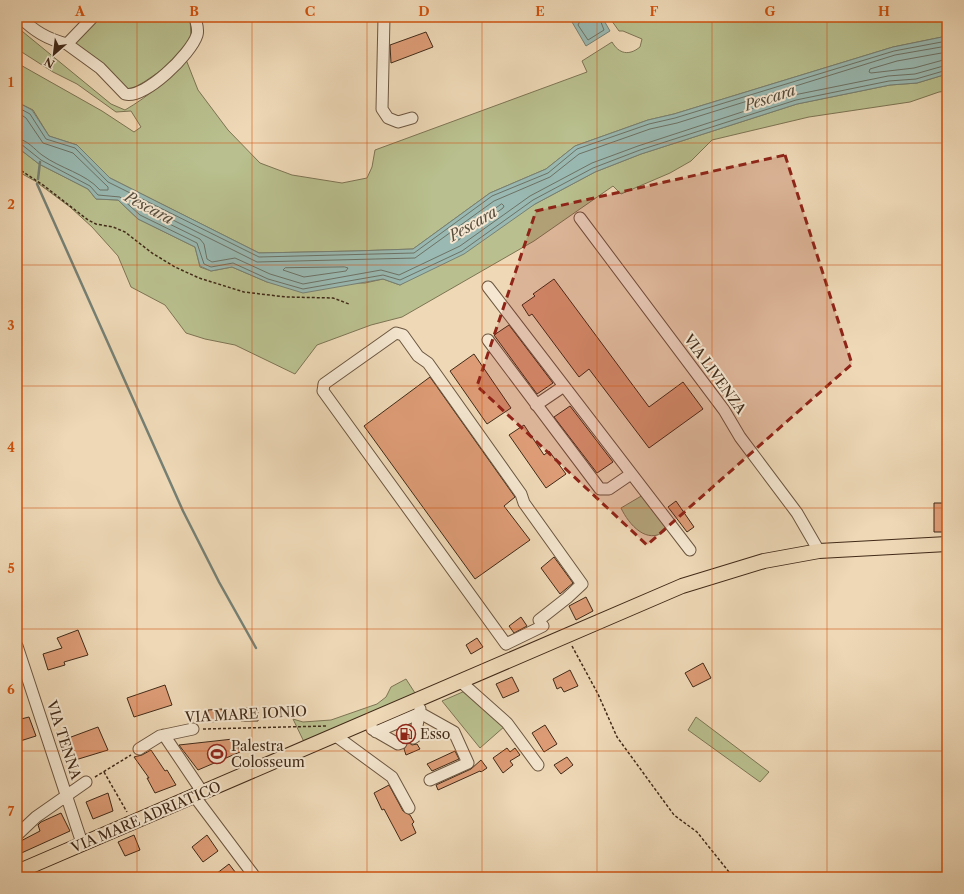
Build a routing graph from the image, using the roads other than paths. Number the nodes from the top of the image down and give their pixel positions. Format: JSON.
{"nodes":[{"id":1,"x":20,"y":17,"type":"edge"},
{"id":2,"x":93,"y":17,"type":"edge"},
{"id":3,"x":195,"y":17,"type":"edge"},
{"id":4,"x":384,"y":17,"type":"edge"},
{"id":5,"x":67,"y":44,"type":"junction"},
{"id":6,"x":412,"y":118,"type":"dead end"},
{"id":7,"x":580,"y":218,"type":"dead end"},
{"id":8,"x":488,"y":288,"type":"dead end"},
{"id":9,"x":488,"y":340,"type":"dead end"},
{"id":10,"x":564,"y":386,"type":"junction"},
{"id":11,"x":536,"y":405,"type":"junction"},
{"id":12,"x":631,"y":474,"type":"junction"},
{"id":13,"x":947,"y":544,"type":"edge"},
{"id":14,"x":690,"y":550,"type":"dead end"},
{"id":15,"x":819,"y":552,"type":"junction"},
{"id":16,"x":546,"y":632,"type":"junction"},
{"id":17,"x":17,"y":646,"type":"edge"},
{"id":18,"x":514,"y":650,"type":"junction"},
{"id":19,"x":461,"y":682,"type":"junction"},
{"id":20,"x":422,"y":699,"type":"junction"},
{"id":21,"x":420,"y":713,"type":"junction"},
{"id":22,"x":363,"y":724,"type":"junction"},
{"id":23,"x":193,"y":730,"type":"road end"},
{"id":24,"x":332,"y":731,"type":"junction"},
{"id":25,"x":376,"y":732,"type":"junction"},
{"id":26,"x":414,"y":732,"type":"dead end"},
{"id":27,"x":164,"y":735,"type":"junction"},
{"id":28,"x":396,"y":739,"type":"tunnel mouth"},
{"id":29,"x":139,"y":749,"type":"road end"},
{"id":30,"x":538,"y":765,"type":"dead end"},
{"id":31,"x":430,"y":780,"type":"dead end"},
{"id":32,"x":86,"y":782,"type":"road end"},
{"id":33,"x":66,"y":794,"type":"junction"},
{"id":34,"x":199,"y":795,"type":"junction"},
{"id":35,"x":409,"y":808,"type":"dead end"},
{"id":36,"x":17,"y":835,"type":"edge"},
{"id":37,"x":82,"y":844,"type":"junction"},
{"id":38,"x":17,"y":872,"type":"edge"},
{"id":39,"x":255,"y":877,"type":"edge"}],
"edges":[{"from":1,"to":5,"type":"street"},
{"from":2,"to":5,"type":"street"},
{"from":3,"to":5,"type":"street"},
{"from":4,"to":6,"type":"street"},
{"from":7,"to":15,"type":"street","name":"VIA LIVENZA"},
{"from":8,"to":10,"type":"street"},
{"from":9,"to":11,"type":"street"},
{"from":10,"to":11,"type":"street"},
{"from":10,"to":12,"type":"street"},
{"from":11,"to":12,"type":"street"},
{"from":12,"to":14,"type":"street"},
{"from":13,"to":15,"type":"main road","name":"VIA MARE ADRIATICO"},
{"from":15,"to":16,"type":"main road","name":"VIA MARE ADRIATICO"},
{"from":16,"to":18,"type":"main road","name":"VIA MARE ADRIATICO"},
{"from":16,"to":18,"type":"street"},
{"from":17,"to":33,"type":"street","name":"VIA TENNA"},
{"from":18,"to":19,"type":"main road","name":"VIA MARE ADRIATICO"},
{"from":19,"to":20,"type":"main road","name":"VIA MARE ADRIATICO"},
{"from":19,"to":30,"type":"street"},
{"from":20,"to":21,"type":"street"},
{"from":20,"to":22,"type":"main road","name":"VIA MARE ADRIATICO"},
{"from":21,"to":25,"type":"street"},
{"from":21,"to":26,"type":"street"},
{"from":21,"to":31,"type":"street"},
{"from":22,"to":24,"type":"main road","name":"VIA MARE ADRIATICO"},
{"from":22,"to":25,"type":"street"},
{"from":23,"to":27,"type":"street","name":"VIA MARE IONIO"},
{"from":24,"to":34,"type":"main road","name":"VIA MARE ADRIATICO"},
{"from":24,"to":35,"type":"street"},
{"from":25,"to":28,"type":"street"},
{"from":27,"to":29,"type":"street","name":"VIA MARE IONIO"},
{"from":27,"to":34,"type":"street"},
{"from":32,"to":33,"type":"street"},
{"from":33,"to":36,"type":"street"},
{"from":33,"to":37,"type":"street","name":"VIA TENNA"},
{"from":34,"to":37,"type":"main road","name":"VIA MARE ADRIATICO"},
{"from":34,"to":39,"type":"street"},
{"from":37,"to":38,"type":"main road","name":"VIA MARE ADRIATICO"}]}
